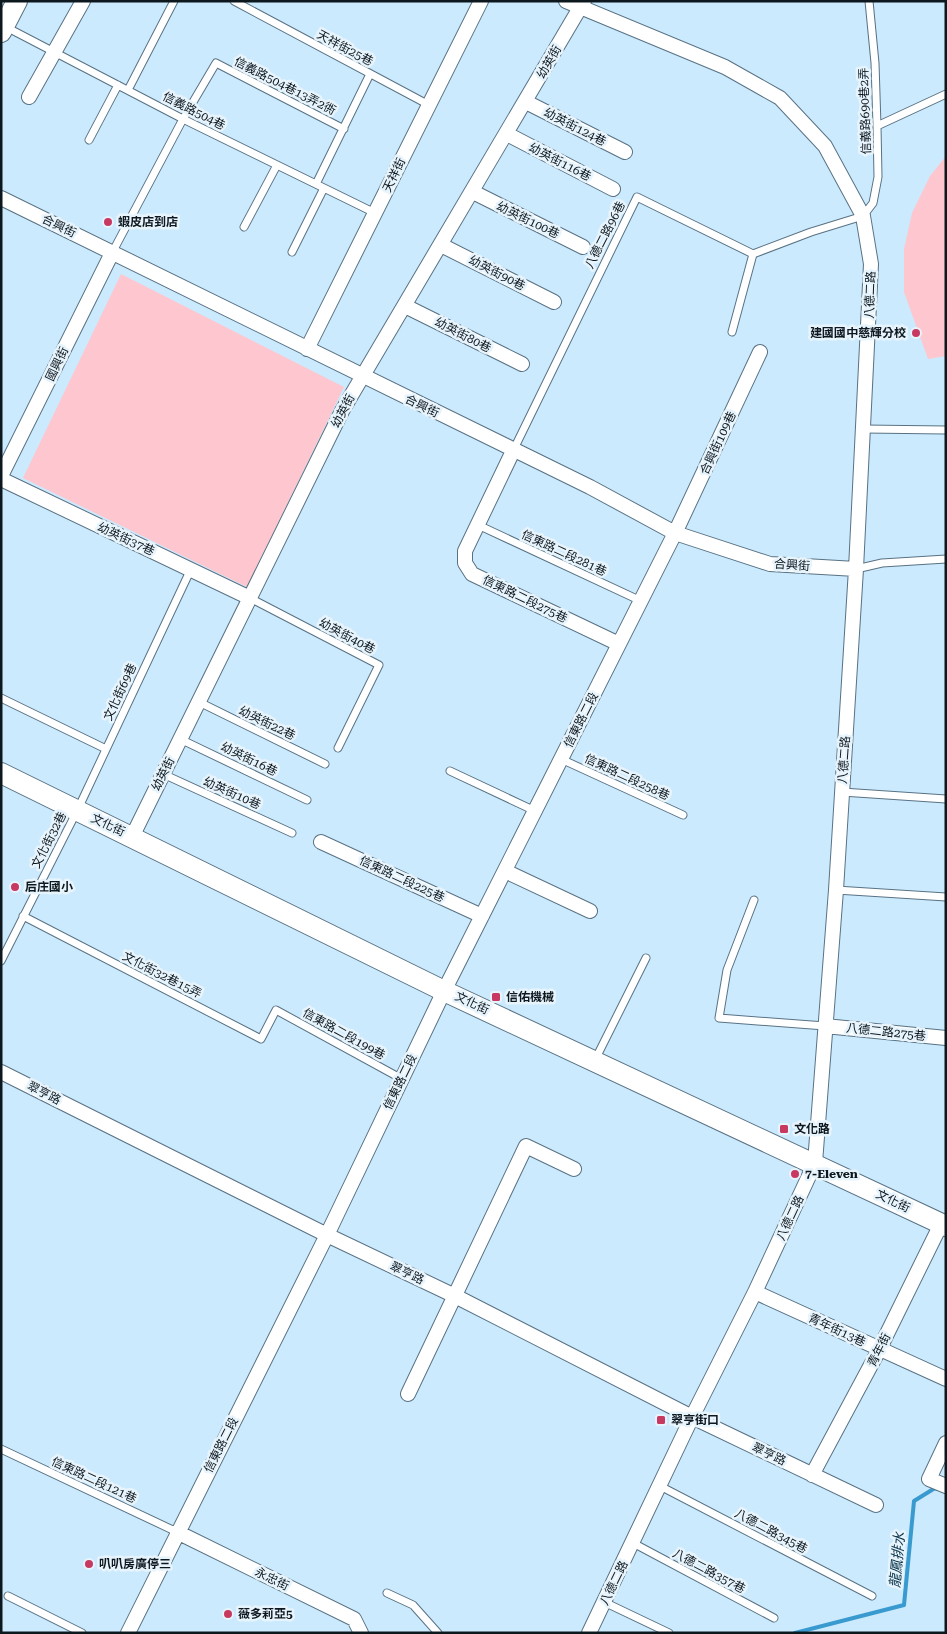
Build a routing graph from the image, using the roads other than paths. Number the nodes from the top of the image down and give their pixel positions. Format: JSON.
{"nodes":[{"id":1,"x":17,"y":1,"type":"edge"},
{"id":2,"x":83,"y":1,"type":"edge"},
{"id":3,"x":174,"y":1,"type":"edge"},
{"id":4,"x":234,"y":1,"type":"edge"},
{"id":5,"x":481,"y":1,"type":"edge"},
{"id":6,"x":566,"y":1,"type":"edge"},
{"id":7,"x":869,"y":1,"type":"edge"},
{"id":8,"x":582,"y":4,"type":"edge"},
{"id":9,"x":2,"y":28,"type":"edge"},
{"id":10,"x":56,"y":53,"type":"junction"},
{"id":11,"x":370,"y":74,"type":"junction"},
{"id":12,"x":118,"y":85,"type":"junction"},
{"id":13,"x":128,"y":90,"type":"junction"},
{"id":14,"x":946,"y":94,"type":"edge"},
{"id":15,"x":29,"y":97,"type":"dead end"},
{"id":16,"x":526,"y":102,"type":"junction"},
{"id":17,"x":429,"y":105,"type":"junction"},
{"id":18,"x":183,"y":119,"type":"junction"},
{"id":19,"x":877,"y":126,"type":"junction"},
{"id":20,"x":344,"y":129,"type":"junction"},
{"id":21,"x":507,"y":134,"type":"junction"},
{"id":22,"x":89,"y":140,"type":"dead end"},
{"id":23,"x":625,"y":152,"type":"dead end"},
{"id":24,"x":277,"y":165,"type":"junction"},
{"id":25,"x":316,"y":184,"type":"junction"},
{"id":26,"x":324,"y":188,"type":"junction"},
{"id":27,"x":613,"y":189,"type":"dead end"},
{"id":28,"x":473,"y":192,"type":"junction"},
{"id":29,"x":1,"y":198,"type":"edge"},
{"id":30,"x":375,"y":213,"type":"junction"},
{"id":31,"x":863,"y":216,"type":"junction"},
{"id":32,"x":244,"y":227,"type":"dead end"},
{"id":33,"x":441,"y":245,"type":"junction"},
{"id":34,"x":583,"y":247,"type":"dead end"},
{"id":35,"x":292,"y":252,"type":"dead end"},
{"id":36,"x":112,"y":253,"type":"junction"},
{"id":37,"x":753,"y":254,"type":"junction"},
{"id":38,"x":554,"y":302,"type":"dead end"},
{"id":39,"x":405,"y":306,"type":"junction"},
{"id":40,"x":732,"y":332,"type":"dead end"},
{"id":41,"x":307,"y":350,"type":"junction"},
{"id":42,"x":760,"y":352,"type":"dead end"},
{"id":43,"x":522,"y":364,"type":"dead end"},
{"id":44,"x":362,"y":377,"type":"junction"},
{"id":45,"x":864,"y":429,"type":"junction"},
{"id":46,"x":946,"y":430,"type":"edge"},
{"id":47,"x":513,"y":451,"type":"junction"},
{"id":48,"x":1,"y":478,"type":"edge"},
{"id":49,"x":478,"y":525,"type":"junction"},
{"id":50,"x":675,"y":533,"type":"junction"},
{"id":51,"x":946,"y":559,"type":"edge"},
{"id":52,"x":856,"y":568,"type":"junction"},
{"id":53,"x":191,"y":569,"type":"junction"},
{"id":54,"x":250,"y":598,"type":"junction"},
{"id":55,"x":640,"y":601,"type":"junction"},
{"id":56,"x":619,"y":644,"type":"junction"},
{"id":57,"x":1,"y":698,"type":"edge"},
{"id":58,"x":199,"y":702,"type":"junction"},
{"id":59,"x":180,"y":739,"type":"junction"},
{"id":60,"x":338,"y":748,"type":"dead end"},
{"id":61,"x":106,"y":749,"type":"junction"},
{"id":62,"x":561,"y":759,"type":"junction"},
{"id":63,"x":325,"y":764,"type":"dead end"},
{"id":64,"x":450,"y":771,"type":"dead end"},
{"id":65,"x":1,"y":773,"type":"edge"},
{"id":66,"x":163,"y":774,"type":"junction"},
{"id":67,"x":842,"y":792,"type":"junction"},
{"id":68,"x":946,"y":798,"type":"edge"},
{"id":69,"x":307,"y":800,"type":"dead end"},
{"id":70,"x":77,"y":811,"type":"junction"},
{"id":71,"x":535,"y":812,"type":"junction"},
{"id":72,"x":683,"y":815,"type":"dead end"},
{"id":73,"x":292,"y":833,"type":"dead end"},
{"id":74,"x":132,"y":836,"type":"junction"},
{"id":75,"x":321,"y":842,"type":"dead end"},
{"id":76,"x":505,"y":871,"type":"junction"},
{"id":77,"x":836,"y":890,"type":"junction"},
{"id":78,"x":946,"y":897,"type":"edge"},
{"id":79,"x":754,"y":900,"type":"dead end"},
{"id":80,"x":590,"y":911,"type":"dead end"},
{"id":81,"x":23,"y":916,"type":"junction"},
{"id":82,"x":482,"y":916,"type":"junction"},
{"id":83,"x":646,"y":958,"type":"dead end"},
{"id":84,"x":1,"y":961,"type":"edge"},
{"id":85,"x":444,"y":990,"type":"junction"},
{"id":86,"x":276,"y":1010,"type":"joint"},
{"id":87,"x":825,"y":1026,"type":"junction"},
{"id":88,"x":946,"y":1038,"type":"edge"},
{"id":89,"x":595,"y":1061,"type":"junction"},
{"id":90,"x":1,"y":1072,"type":"edge"},
{"id":91,"x":402,"y":1079,"type":"junction"},
{"id":92,"x":815,"y":1163,"type":"junction"},
{"id":93,"x":574,"y":1169,"type":"dead end"},
{"id":94,"x":943,"y":1225,"type":"edge"},
{"id":95,"x":327,"y":1235,"type":"junction"},
{"id":96,"x":755,"y":1292,"type":"junction"},
{"id":97,"x":455,"y":1296,"type":"junction"},
{"id":98,"x":880,"y":1350,"type":"junction"},
{"id":99,"x":946,"y":1379,"type":"edge"},
{"id":100,"x":408,"y":1394,"type":"dead end"},
{"id":101,"x":692,"y":1418,"type":"junction"},
{"id":102,"x":946,"y":1443,"type":"edge"},
{"id":103,"x":1,"y":1449,"type":"edge"},
{"id":104,"x":812,"y":1475,"type":"junction"},
{"id":105,"x":660,"y":1486,"type":"junction"},
{"id":106,"x":946,"y":1486,"type":"edge"},
{"id":107,"x":881,"y":1506,"type":"dead end"},
{"id":108,"x":177,"y":1532,"type":"junction"},
{"id":109,"x":633,"y":1543,"type":"junction"},
{"id":110,"x":387,"y":1593,"type":"dead end"},
{"id":111,"x":8,"y":1596,"type":"dead end"},
{"id":112,"x":872,"y":1596,"type":"dead end"},
{"id":113,"x":604,"y":1602,"type":"junction"},
{"id":114,"x":774,"y":1618,"type":"dead end"},
{"id":115,"x":82,"y":1633,"type":"edge"},
{"id":116,"x":128,"y":1633,"type":"edge"},
{"id":117,"x":361,"y":1633,"type":"edge"},
{"id":118,"x":438,"y":1633,"type":"edge"},
{"id":119,"x":589,"y":1633,"type":"edge"},
{"id":120,"x":669,"y":1633,"type":"edge"}],
"edges":[{"from":1,"to":9,"type":"street"},
{"from":2,"to":10,"type":"street"},
{"from":3,"to":13,"type":"lane"},
{"from":4,"to":11,"type":"lane","name":"天祥街25巷"},
{"from":5,"to":17,"type":"street","name":"天祥街"},
{"from":6,"to":8,"type":"street","name":"八德二路"},
{"from":7,"to":19,"type":"lane","name":"信義路690巷2弄"},
{"from":8,"to":16,"type":"street","name":"幼英街"},
{"from":8,"to":31,"type":"street","name":"八德二路"},
{"from":9,"to":10,"type":"lane","name":"信義路504巷"},
{"from":10,"to":12,"type":"lane","name":"信義路504巷"},
{"from":10,"to":15,"type":"street"},
{"from":11,"to":17,"type":"lane","name":"天祥街25巷"},
{"from":11,"to":20,"type":"lane"},
{"from":12,"to":13,"type":"lane","name":"信義路504巷"},
{"from":12,"to":22,"type":"lane"},
{"from":13,"to":18,"type":"lane","name":"信義路504巷"},
{"from":14,"to":19,"type":"lane"},
{"from":16,"to":21,"type":"street","name":"幼英街"},
{"from":16,"to":23,"type":"street","name":"幼英街124巷"},
{"from":17,"to":30,"type":"street","name":"天祥街"},
{"from":18,"to":20,"type":"lane","name":"信義路504巷13弄2衖"},
{"from":18,"to":24,"type":"lane","name":"信義路504巷"},
{"from":18,"to":36,"type":"lane"},
{"from":19,"to":31,"type":"lane","name":"信義路690巷2弄"},
{"from":20,"to":25,"type":"lane"},
{"from":21,"to":27,"type":"street","name":"幼英街116巷"},
{"from":21,"to":28,"type":"street","name":"幼英街"},
{"from":24,"to":25,"type":"lane","name":"信義路504巷"},
{"from":24,"to":32,"type":"lane"},
{"from":25,"to":26,"type":"lane","name":"信義路504巷"},
{"from":26,"to":30,"type":"lane","name":"信義路504巷"},
{"from":26,"to":35,"type":"lane"},
{"from":28,"to":33,"type":"street","name":"幼英街"},
{"from":28,"to":34,"type":"street","name":"幼英街100巷"},
{"from":29,"to":36,"type":"street","name":"合興街"},
{"from":30,"to":41,"type":"street","name":"天祥街"},
{"from":31,"to":37,"type":"lane"},
{"from":31,"to":45,"type":"street","name":"八德二路"},
{"from":33,"to":38,"type":"street","name":"幼英街90巷"},
{"from":33,"to":39,"type":"street","name":"幼英街"},
{"from":36,"to":41,"type":"street","name":"合興街"},
{"from":36,"to":48,"type":"street","name":"國興街"},
{"from":37,"to":40,"type":"lane"},
{"from":37,"to":47,"type":"lane","name":"八德二路96巷"},
{"from":39,"to":43,"type":"street","name":"幼英街80巷"},
{"from":39,"to":44,"type":"street","name":"幼英街"},
{"from":41,"to":44,"type":"street","name":"合興街"},
{"from":42,"to":50,"type":"street","name":"合興街109巷"},
{"from":44,"to":47,"type":"street","name":"合興街"},
{"from":44,"to":54,"type":"street","name":"幼英街"},
{"from":45,"to":46,"type":"lane"},
{"from":45,"to":52,"type":"street","name":"八德二路"},
{"from":47,"to":49,"type":"street","name":"信東路二段275巷"},
{"from":47,"to":50,"type":"street","name":"合興街"},
{"from":48,"to":53,"type":"street","name":"幼英街37巷"},
{"from":49,"to":55,"type":"lane","name":"信東路二段281巷"},
{"from":49,"to":56,"type":"street","name":"信東路二段275巷"},
{"from":50,"to":52,"type":"street","name":"合興街"},
{"from":50,"to":55,"type":"street","name":"信東路二段"},
{"from":51,"to":52,"type":"lane"},
{"from":52,"to":67,"type":"street","name":"八德二路"},
{"from":53,"to":54,"type":"street","name":"幼英街37巷"},
{"from":53,"to":61,"type":"lane","name":"文化街69巷"},
{"from":54,"to":58,"type":"street","name":"幼英街"},
{"from":54,"to":60,"type":"lane","name":"幼英街40巷"},
{"from":55,"to":56,"type":"street","name":"信東路二段"},
{"from":56,"to":62,"type":"street","name":"信東路二段"},
{"from":57,"to":61,"type":"lane"},
{"from":58,"to":59,"type":"street","name":"幼英街"},
{"from":58,"to":63,"type":"lane","name":"幼英街22巷"},
{"from":59,"to":66,"type":"street","name":"幼英街"},
{"from":59,"to":69,"type":"lane","name":"幼英街16巷"},
{"from":61,"to":70,"type":"lane","name":"文化街69巷"},
{"from":62,"to":71,"type":"street","name":"信東路二段"},
{"from":62,"to":72,"type":"lane","name":"信東路二段258巷"},
{"from":64,"to":71,"type":"lane"},
{"from":65,"to":70,"type":"street","name":"文化街"},
{"from":66,"to":73,"type":"lane","name":"幼英街10巷"},
{"from":66,"to":74,"type":"street","name":"幼英街"},
{"from":67,"to":68,"type":"lane"},
{"from":67,"to":77,"type":"street","name":"八德二路"},
{"from":70,"to":74,"type":"street","name":"文化街"},
{"from":70,"to":81,"type":"lane","name":"文化街32巷"},
{"from":71,"to":76,"type":"street","name":"信東路二段"},
{"from":74,"to":85,"type":"street","name":"文化街"},
{"from":75,"to":82,"type":"street","name":"信東路二段225巷"},
{"from":76,"to":80,"type":"street"},
{"from":76,"to":82,"type":"street","name":"信東路二段"},
{"from":77,"to":78,"type":"lane"},
{"from":77,"to":87,"type":"street","name":"八德二路"},
{"from":79,"to":87,"type":"lane"},
{"from":81,"to":84,"type":"lane","name":"文化街32巷"},
{"from":81,"to":86,"type":"lane","name":"文化街32巷15弄"},
{"from":82,"to":85,"type":"street","name":"信東路二段"},
{"from":83,"to":89,"type":"lane"},
{"from":85,"to":89,"type":"street","name":"文化街"},
{"from":85,"to":91,"type":"street","name":"信東路二段"},
{"from":86,"to":91,"type":"lane","name":"信東路二段199巷"},
{"from":87,"to":88,"type":"street","name":"八德二路275巷"},
{"from":87,"to":92,"type":"street","name":"八德二路"},
{"from":89,"to":92,"type":"street","name":"文化街"},
{"from":90,"to":95,"type":"street","name":"翠亨路"},
{"from":91,"to":95,"type":"street","name":"信東路二段"},
{"from":92,"to":94,"type":"street","name":"文化街"},
{"from":92,"to":96,"type":"street","name":"八德二路"},
{"from":93,"to":97,"type":"street"},
{"from":94,"to":98,"type":"street","name":"青年街"},
{"from":95,"to":97,"type":"street","name":"翠亨路"},
{"from":95,"to":108,"type":"street","name":"信東路二段"},
{"from":96,"to":98,"type":"street","name":"青年街13巷"},
{"from":96,"to":101,"type":"street","name":"八德二路"},
{"from":97,"to":100,"type":"street"},
{"from":97,"to":101,"type":"street","name":"翠亨路"},
{"from":98,"to":99,"type":"street","name":"青年街13巷"},
{"from":98,"to":104,"type":"street","name":"青年街"},
{"from":101,"to":104,"type":"street","name":"翠亨路"},
{"from":101,"to":105,"type":"street","name":"八德二路"},
{"from":102,"to":106,"type":"street"},
{"from":103,"to":108,"type":"lane","name":"信東路二段121巷"},
{"from":104,"to":107,"type":"street","name":"翠亨路"},
{"from":105,"to":109,"type":"street","name":"八德二路"},
{"from":105,"to":112,"type":"lane","name":"八德二路345巷"},
{"from":108,"to":116,"type":"street","name":"信東路二段"},
{"from":108,"to":117,"type":"street","name":"永忠街"},
{"from":109,"to":113,"type":"street","name":"八德二路"},
{"from":109,"to":114,"type":"lane","name":"八德二路357巷"},
{"from":110,"to":118,"type":"lane"},
{"from":111,"to":115,"type":"lane"},
{"from":113,"to":119,"type":"street","name":"八德二路"},
{"from":113,"to":120,"type":"lane"}]}
